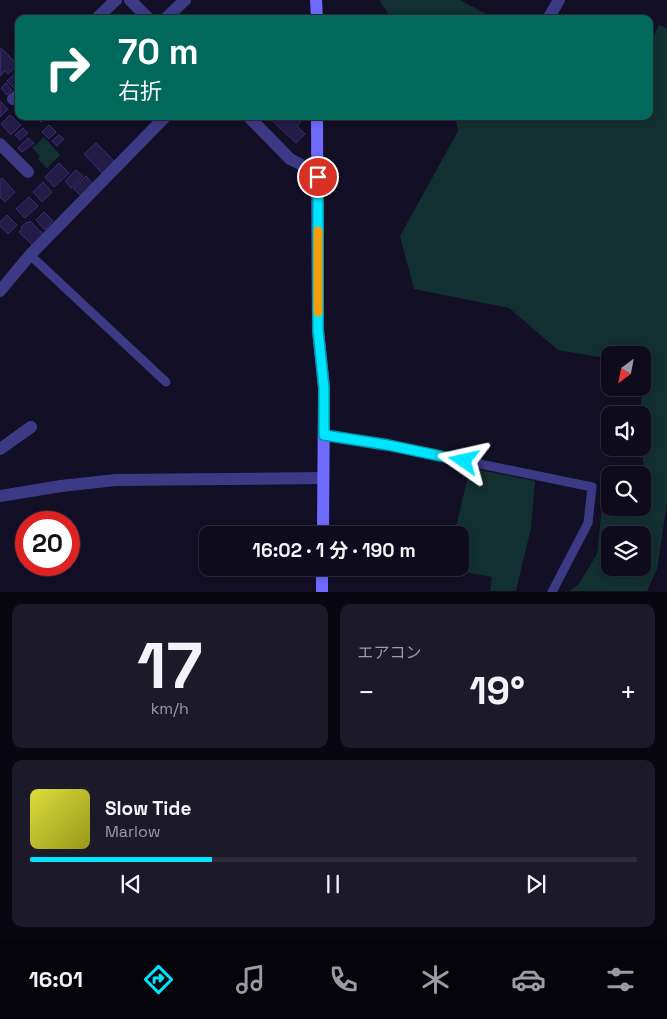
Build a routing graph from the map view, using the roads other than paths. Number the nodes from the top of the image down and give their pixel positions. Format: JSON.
{"nodes":[{"id":1,"x":116,"y":0,"type":"edge"},
{"id":2,"x":130,"y":0,"type":"edge"},
{"id":3,"x":185,"y":0,"type":"edge"},
{"id":4,"x":316,"y":0,"type":"edge"},
{"id":5,"x":559,"y":0,"type":"edge"},
{"id":6,"x":100,"y":15,"type":"edge"},
{"id":7,"x":145,"y":15,"type":"edge"},
{"id":8,"x":169,"y":15,"type":"edge"},
{"id":9,"x":317,"y":15,"type":"edge"},
{"id":10,"x":550,"y":15,"type":"edge"},
{"id":11,"x":162,"y":120,"type":"edge"},
{"id":12,"x":252,"y":120,"type":"edge"},
{"id":13,"x":318,"y":120,"type":"edge"},
{"id":14,"x":0,"y":144,"type":"edge"},
{"id":15,"x":318,"y":167,"type":"junction"},
{"id":16,"x":28,"y":172,"type":"dead end"},
{"id":17,"x":30,"y":255,"type":"junction"},
{"id":18,"x":0,"y":291,"type":"edge"},
{"id":19,"x":166,"y":382,"type":"dead end"},
{"id":20,"x":31,"y":428,"type":"dead end"},
{"id":21,"x":324,"y":435,"type":"junction"},
{"id":22,"x":0,"y":449,"type":"edge"},
{"id":23,"x":323,"y":478,"type":"junction"},
{"id":24,"x":0,"y":496,"type":"edge"},
{"id":25,"x":323,"y":526,"type":"edge"},
{"id":26,"x":322,"y":576,"type":"edge"},
{"id":27,"x":322,"y":592,"type":"edge"},
{"id":28,"x":552,"y":592,"type":"edge"}],
"edges":[{"from":1,"to":6,"type":"street"},
{"from":2,"to":7,"type":"street"},
{"from":3,"to":8,"type":"street"},
{"from":4,"to":9,"type":"street"},
{"from":5,"to":10,"type":"street"},
{"from":11,"to":17,"type":"street"},
{"from":12,"to":15,"type":"street"},
{"from":13,"to":15,"type":"street"},
{"from":14,"to":16,"type":"street"},
{"from":15,"to":21,"type":"street"},
{"from":17,"to":18,"type":"street"},
{"from":17,"to":19,"type":"lane"},
{"from":20,"to":22,"type":"street"},
{"from":21,"to":23,"type":"street"},
{"from":21,"to":28,"type":"lane"},
{"from":23,"to":24,"type":"street"},
{"from":23,"to":25,"type":"street"},
{"from":26,"to":27,"type":"street"}]}
